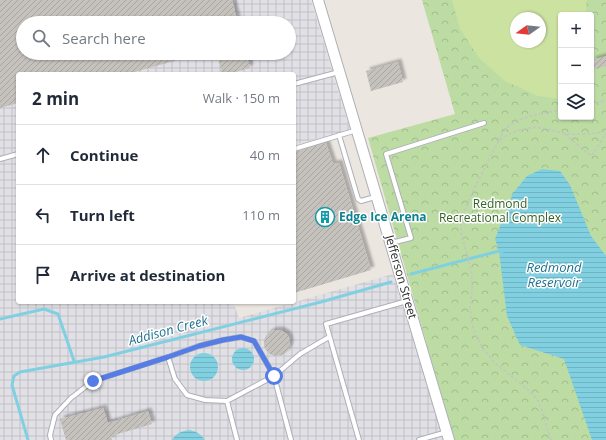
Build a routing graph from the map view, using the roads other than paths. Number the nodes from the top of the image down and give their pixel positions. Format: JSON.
{"nodes":[{"id":1,"x":318,"y":0,"type":"edge"},
{"id":2,"x":340,"y":72,"type":"junction"},
{"id":3,"x":296,"y":83,"type":"edge"},
{"id":4,"x":484,"y":123,"type":"dead end"},
{"id":5,"x":357,"y":130,"type":"junction"},
{"id":6,"x":339,"y":136,"type":"junction"},
{"id":7,"x":296,"y":148,"type":"edge"},
{"id":8,"x":16,"y":155,"type":"edge"},
{"id":9,"x":0,"y":159,"type":"edge"},
{"id":10,"x":377,"y":196,"type":"junction"},
{"id":11,"x":391,"y":243,"type":"junction"},
{"id":12,"x":408,"y":300,"type":"junction"},
{"id":13,"x":329,"y":337,"type":"junction"},
{"id":14,"x":168,"y":357,"type":"junction"},
{"id":15,"x":274,"y":376,"type":"junction"},
{"id":16,"x":227,"y":401,"type":"junction"},
{"id":17,"x":448,"y":436,"type":"edge"},
{"id":18,"x":51,"y":440,"type":"edge"},
{"id":19,"x":237,"y":440,"type":"edge"},
{"id":20,"x":291,"y":440,"type":"edge"},
{"id":21,"x":359,"y":440,"type":"edge"},
{"id":22,"x":419,"y":440,"type":"edge"}],
"edges":[{"from":1,"to":2,"type":"street","name":"Jefferson Street"},
{"from":2,"to":3,"type":"lane"},
{"from":2,"to":5,"type":"street","name":"Jefferson Street"},
{"from":4,"to":11,"type":"lane"},
{"from":5,"to":6,"type":"lane"},
{"from":5,"to":10,"type":"street","name":"Jefferson Street"},
{"from":6,"to":7,"type":"lane"},
{"from":6,"to":10,"type":"lane"},
{"from":8,"to":9,"type":"lane"},
{"from":10,"to":11,"type":"street","name":"Jefferson Street"},
{"from":11,"to":12,"type":"street","name":"Jefferson Street"},
{"from":12,"to":13,"type":"lane"},
{"from":12,"to":17,"type":"street","name":"Jefferson Street"},
{"from":13,"to":15,"type":"lane"},
{"from":13,"to":21,"type":"lane"},
{"from":14,"to":15,"type":"lane"},
{"from":14,"to":16,"type":"lane"},
{"from":14,"to":18,"type":"lane"},
{"from":15,"to":16,"type":"lane"},
{"from":15,"to":20,"type":"lane"},
{"from":16,"to":19,"type":"lane"},
{"from":17,"to":22,"type":"lane"}]}
